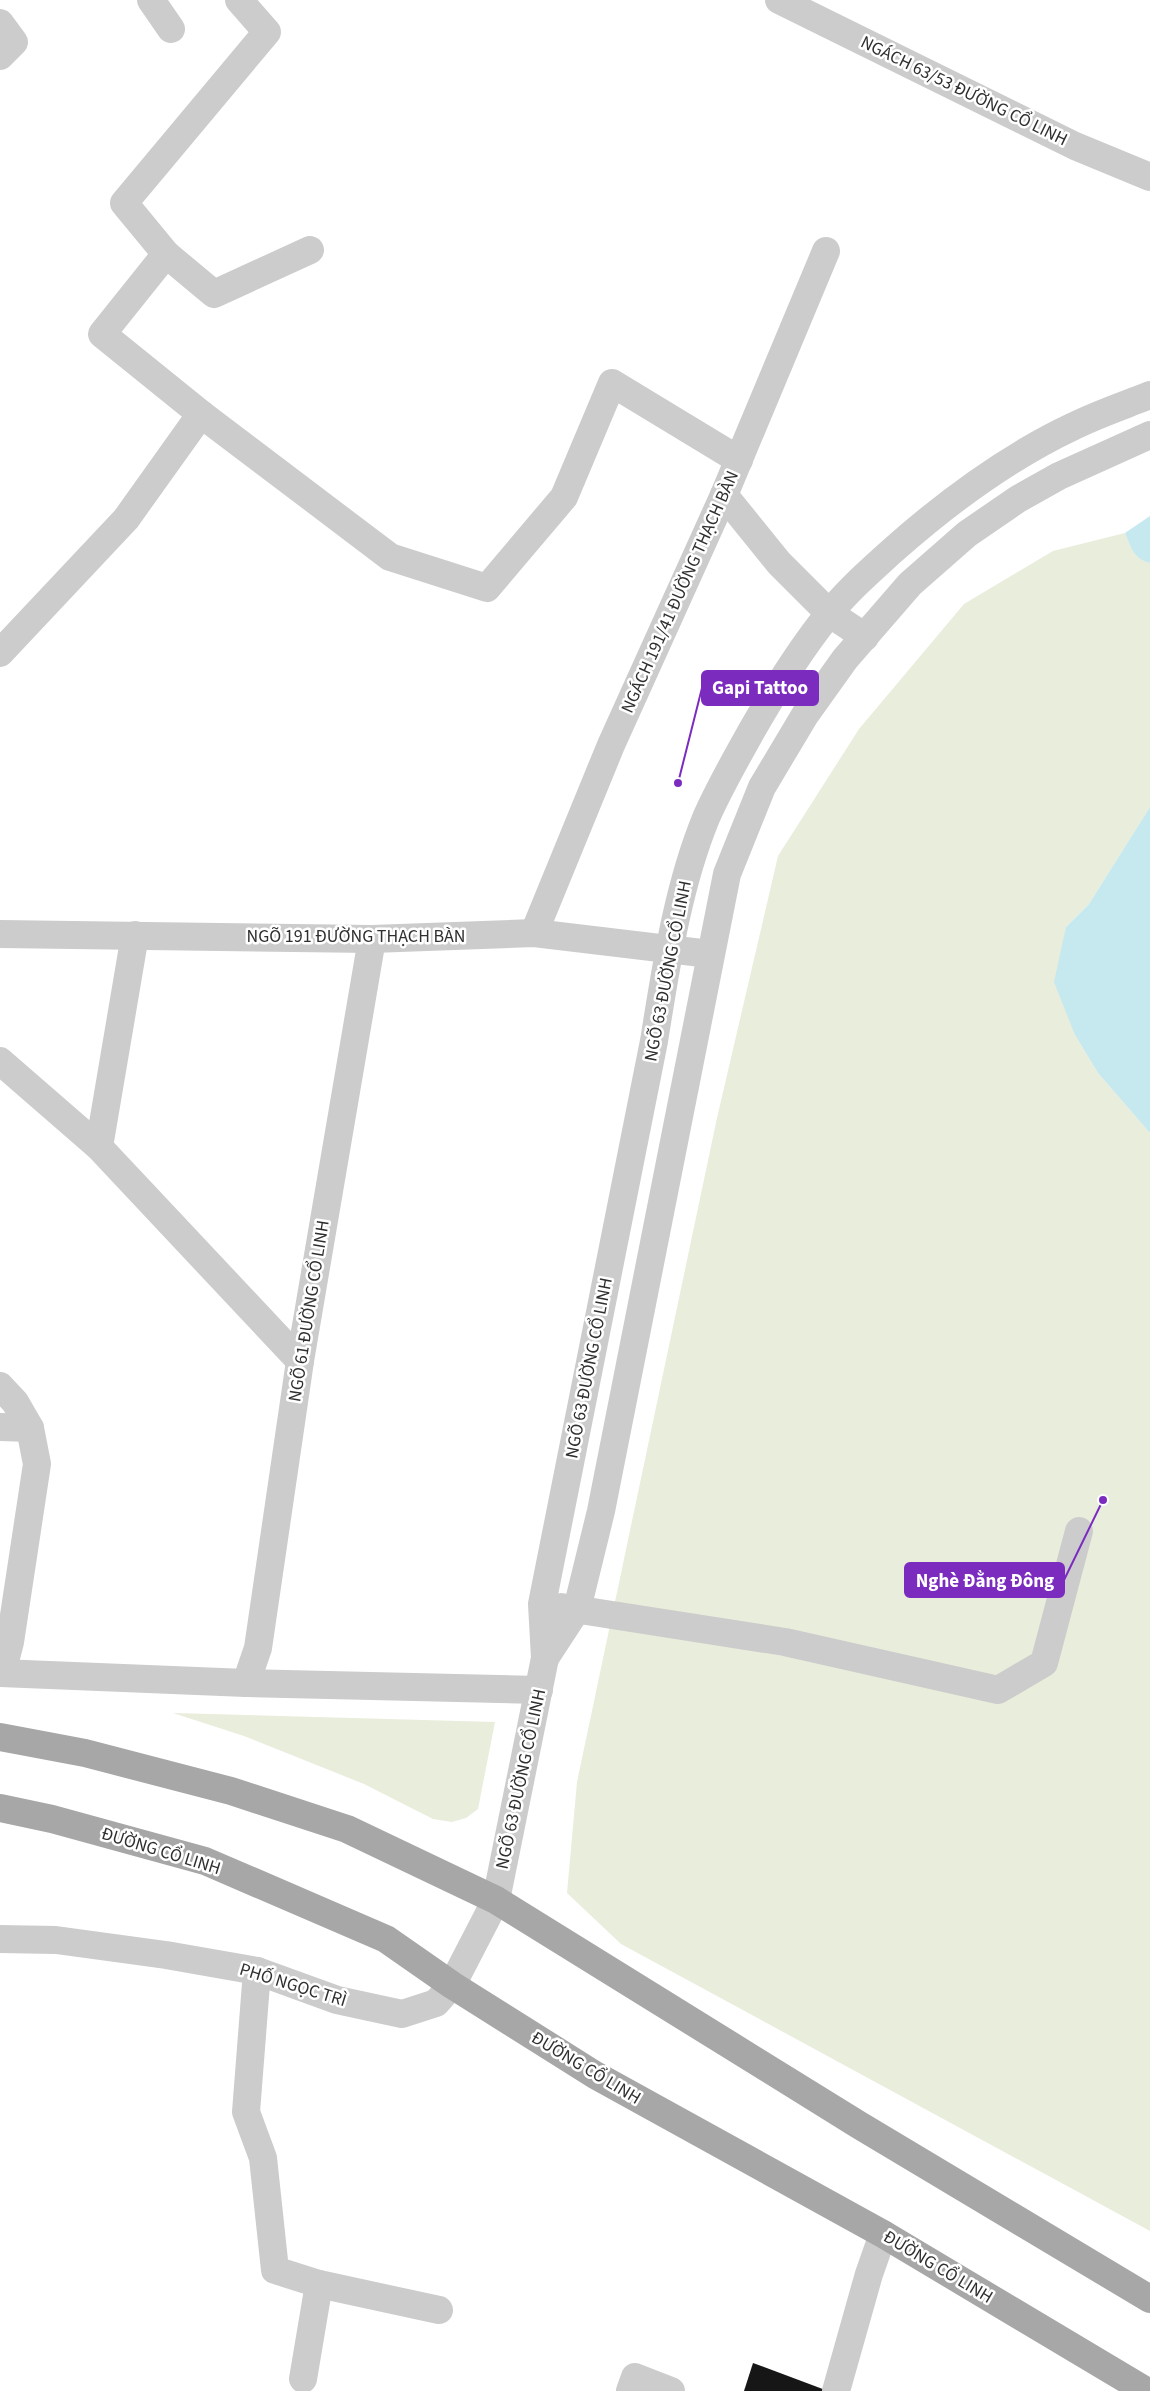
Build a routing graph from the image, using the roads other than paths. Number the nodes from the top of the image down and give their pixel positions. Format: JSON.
{"nodes":[{"id":1,"x":151,"y":0,"type":"edge"},
{"id":2,"x":239,"y":0,"type":"edge"},
{"id":3,"x":779,"y":0,"type":"edge"},
{"id":4,"x":0,"y":23,"type":"edge"},
{"id":5,"x":171,"y":29,"type":"dead end"},
{"id":6,"x":0,"y":56,"type":"edge"},
{"id":7,"x":1150,"y":177,"type":"edge"},
{"id":8,"x":310,"y":250,"type":"dead end"},
{"id":9,"x":826,"y":251,"type":"dead end"},
{"id":10,"x":166,"y":254,"type":"junction"},
{"id":11,"x":1150,"y":395,"type":"edge"},
{"id":12,"x":201,"y":414,"type":"junction"},
{"id":13,"x":1073,"y":426,"type":"junction"},
{"id":14,"x":1150,"y":435,"type":"edge"},
{"id":15,"x":739,"y":460,"type":"junction"},
{"id":16,"x":1088,"y":462,"type":"junction"},
{"id":17,"x":724,"y":495,"type":"junction"},
{"id":18,"x":829,"y":613,"type":"junction"},
{"id":19,"x":865,"y":637,"type":"junction"},
{"id":20,"x":0,"y":653,"type":"edge"},
{"id":21,"x":534,"y":933,"type":"junction"},
{"id":22,"x":0,"y":934,"type":"edge"},
{"id":23,"x":135,"y":935,"type":"junction"},
{"id":24,"x":372,"y":938,"type":"junction"},
{"id":25,"x":670,"y":948,"type":"junction"},
{"id":26,"x":710,"y":954,"type":"junction"},
{"id":27,"x":0,"y":1061,"type":"edge"},
{"id":28,"x":99,"y":1147,"type":"junction"},
{"id":29,"x":300,"y":1361,"type":"junction"},
{"id":30,"x":0,"y":1386,"type":"edge"},
{"id":31,"x":0,"y":1427,"type":"edge"},
{"id":32,"x":30,"y":1428,"type":"junction"},
{"id":33,"x":1079,"y":1531,"type":"dead end"},
{"id":34,"x":542,"y":1604,"type":"junction"},
{"id":35,"x":578,"y":1609,"type":"junction"},
{"id":36,"x":545,"y":1658,"type":"junction"},
{"id":37,"x":1,"y":1673,"type":"edge"},
{"id":38,"x":246,"y":1683,"type":"junction"},
{"id":39,"x":539,"y":1690,"type":"junction"},
{"id":40,"x":0,"y":1737,"type":"edge"},
{"id":41,"x":0,"y":1808,"type":"edge"},
{"id":42,"x":496,"y":1900,"type":"junction"},
{"id":43,"x":0,"y":1939,"type":"edge"},
{"id":44,"x":257,"y":1971,"type":"junction"},
{"id":45,"x":452,"y":1986,"type":"junction"},
{"id":46,"x":883,"y":2234,"type":"junction"},
{"id":47,"x":319,"y":2284,"type":"junction"},
{"id":48,"x":1150,"y":2299,"type":"edge"},
{"id":49,"x":439,"y":2310,"type":"dead end"},
{"id":50,"x":303,"y":2379,"type":"dead end"},
{"id":51,"x":1115,"y":2381,"type":"edge"},
{"id":52,"x":630,"y":2391,"type":"edge"},
{"id":53,"x":671,"y":2391,"type":"edge"},
{"id":54,"x":836,"y":2391,"type":"edge"},
{"id":55,"x":1146,"y":2391,"type":"edge"}],
"edges":[{"from":1,"to":5,"type":"street"},
{"from":2,"to":10,"type":"street"},
{"from":3,"to":7,"type":"street","name":"NGÁCH 63/53 ĐƯỜNG CỔ LINH"},
{"from":4,"to":6,"type":"street"},
{"from":8,"to":10,"type":"street"},
{"from":9,"to":15,"type":"street","name":"NGÁCH 191/41 ĐƯỜNG THẠCH BÀN"},
{"from":10,"to":12,"type":"street"},
{"from":11,"to":13,"type":"street","name":"NGÕ 63 ĐƯỜNG CỔ LINH"},
{"from":12,"to":15,"type":"street"},
{"from":12,"to":20,"type":"street"},
{"from":13,"to":16,"type":"street"},
{"from":13,"to":18,"type":"street","name":"NGÕ 63 ĐƯỜNG CỔ LINH"},
{"from":14,"to":16,"type":"street","name":"NGÕ 63 ĐƯỜNG CỔ LINH"},
{"from":15,"to":17,"type":"street","name":"NGÁCH 191/41 ĐƯỜNG THẠCH BÀN"},
{"from":16,"to":19,"type":"street","name":"NGÕ 63 ĐƯỜNG CỔ LINH"},
{"from":17,"to":18,"type":"street"},
{"from":17,"to":21,"type":"street","name":"NGÁCH 191/41 ĐƯỜNG THẠCH BÀN"},
{"from":18,"to":19,"type":"street"},
{"from":18,"to":25,"type":"street","name":"NGÕ 63 ĐƯỜNG CỔ LINH"},
{"from":19,"to":26,"type":"street","name":"NGÕ 63 ĐƯỜNG CỔ LINH"},
{"from":21,"to":24,"type":"street","name":"NGÕ 191 ĐƯỜNG THẠCH BÀN"},
{"from":21,"to":25,"type":"street","name":"NGÕ 191 ĐƯỜNG THẠCH BÀN"},
{"from":22,"to":23,"type":"street","name":"NGÕ 191 ĐƯỜNG THẠCH BÀN"},
{"from":23,"to":24,"type":"street","name":"NGÕ 191 ĐƯỜNG THẠCH BÀN"},
{"from":23,"to":28,"type":"street"},
{"from":24,"to":29,"type":"street","name":"NGÕ 61 ĐƯỜNG CỔ LINH"},
{"from":25,"to":26,"type":"street","name":"NGÕ 191 ĐƯỜNG THẠCH BÀN"},
{"from":25,"to":34,"type":"street","name":"NGÕ 63 ĐƯỜNG CỔ LINH"},
{"from":26,"to":35,"type":"street","name":"NGÕ 63 ĐƯỜNG CỔ LINH"},
{"from":27,"to":28,"type":"street"},
{"from":28,"to":29,"type":"street"},
{"from":29,"to":38,"type":"street","name":"NGÕ 61 ĐƯỜNG CỔ LINH"},
{"from":30,"to":32,"type":"street"},
{"from":31,"to":32,"type":"street"},
{"from":32,"to":37,"type":"street"},
{"from":33,"to":35,"type":"street"},
{"from":34,"to":35,"type":"street"},
{"from":34,"to":36,"type":"street","name":"NGÕ 63 ĐƯỜNG CỔ LINH"},
{"from":35,"to":36,"type":"street","name":"NGÕ 63 ĐƯỜNG CỔ LINH"},
{"from":36,"to":39,"type":"street","name":"NGÕ 63 ĐƯỜNG CỔ LINH"},
{"from":37,"to":38,"type":"street"},
{"from":38,"to":39,"type":"street"},
{"from":39,"to":42,"type":"street","name":"NGÕ 63 ĐƯỜNG CỔ LINH"},
{"from":40,"to":42,"type":"main road"},
{"from":41,"to":45,"type":"main road","name":"ĐƯỜNG CỔ LINH"},
{"from":42,"to":45,"type":"street","name":"PHỐ NGỌC TRÌ"},
{"from":42,"to":48,"type":"main road"},
{"from":43,"to":44,"type":"street","name":"PHỐ NGỌC TRÌ"},
{"from":44,"to":45,"type":"street","name":"PHỐ NGỌC TRÌ"},
{"from":44,"to":47,"type":"street"},
{"from":45,"to":46,"type":"main road","name":"ĐƯỜNG CỔ LINH"},
{"from":46,"to":51,"type":"main road","name":"ĐƯỜNG CỔ LINH"},
{"from":46,"to":54,"type":"street"},
{"from":47,"to":49,"type":"street"},
{"from":47,"to":50,"type":"street"},
{"from":51,"to":55,"type":"main road","name":"ĐƯỜNG CỔ LINH"},
{"from":52,"to":53,"type":"street"}]}
